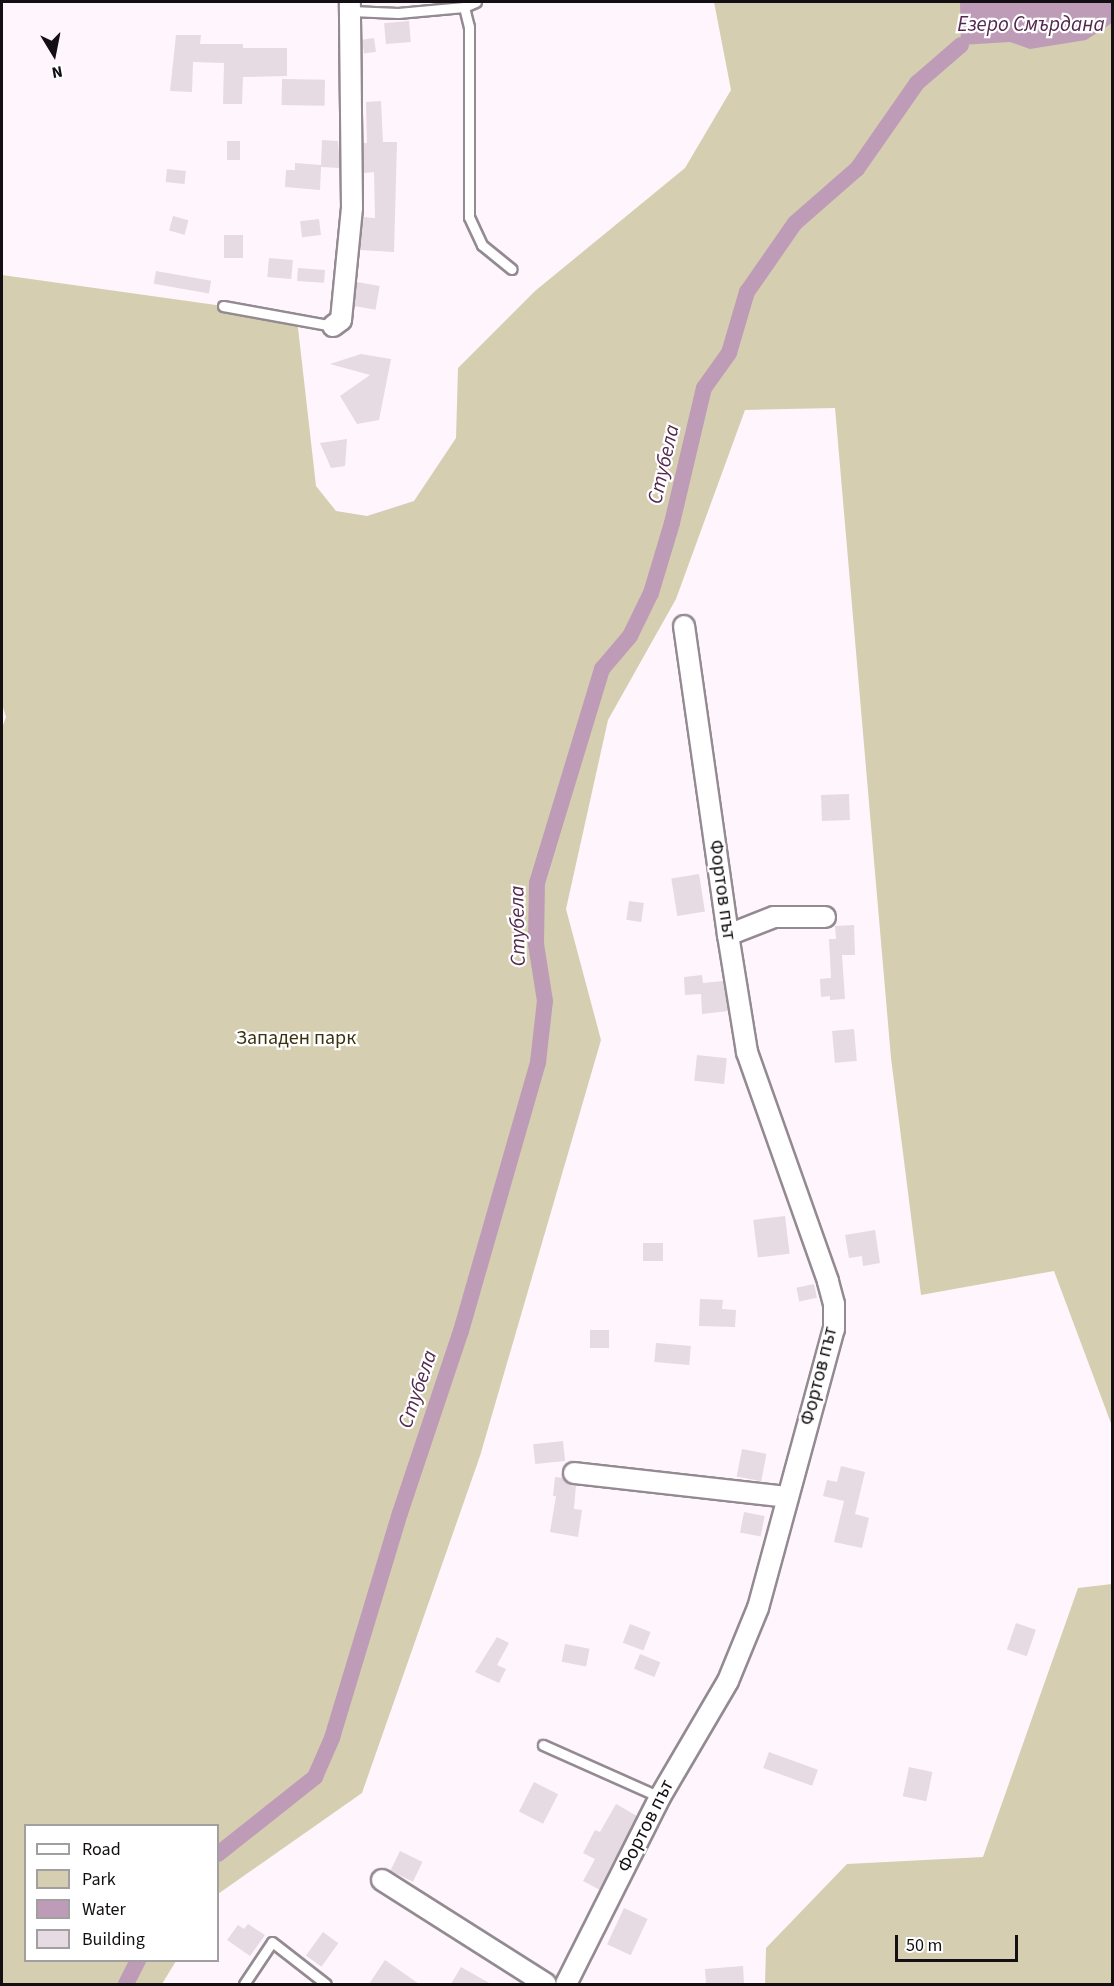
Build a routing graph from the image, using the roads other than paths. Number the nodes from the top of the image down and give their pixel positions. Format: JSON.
{"nodes":[{"id":1,"x":476,"y":2,"type":"edge"},
{"id":2,"x":351,"y":6,"type":"edge"},
{"id":3,"x":464,"y":7,"type":"junction"},
{"id":4,"x":512,"y":269,"type":"dead end"},
{"id":5,"x":223,"y":306,"type":"dead end"},
{"id":6,"x":333,"y":326,"type":"joint"},
{"id":7,"x":684,"y":626,"type":"dead end"},
{"id":8,"x":825,"y":917,"type":"dead end"},
{"id":9,"x":728,"y":935,"type":"junction"},
{"id":10,"x":574,"y":1473,"type":"dead end"},
{"id":11,"x":788,"y":1497,"type":"junction"},
{"id":12,"x":543,"y":1744,"type":"dead end"},
{"id":13,"x":660,"y":1797,"type":"junction"},
{"id":14,"x":381,"y":1880,"type":"dead end"},
{"id":15,"x":244,"y":1984,"type":"edge"},
{"id":16,"x":326,"y":1984,"type":"edge"},
{"id":17,"x":546,"y":1984,"type":"edge"},
{"id":18,"x":566,"y":1984,"type":"edge"}],
"edges":[{"from":1,"to":3,"type":"lane"},
{"from":2,"to":3,"type":"lane"},
{"from":2,"to":6,"type":"street"},
{"from":3,"to":4,"type":"lane"},
{"from":5,"to":6,"type":"lane"},
{"from":7,"to":9,"type":"street","name":"Фортов път"},
{"from":8,"to":9,"type":"street"},
{"from":9,"to":11,"type":"street","name":"Фортов път"},
{"from":10,"to":11,"type":"street"},
{"from":11,"to":13,"type":"street","name":"Фортов път"},
{"from":12,"to":13,"type":"lane"},
{"from":13,"to":18,"type":"street","name":"Фортов път"},
{"from":14,"to":17,"type":"street"},
{"from":15,"to":16,"type":"lane"}]}
